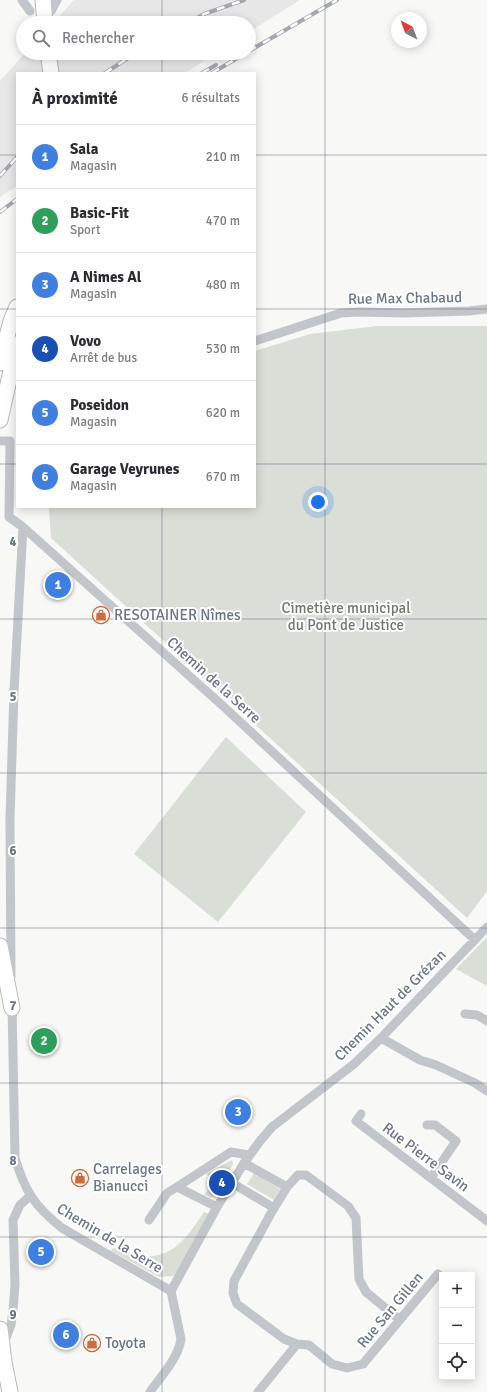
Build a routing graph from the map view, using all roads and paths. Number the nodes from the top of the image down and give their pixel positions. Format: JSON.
{"nodes":[{"id":1,"x":22,"y":0,"type":"edge"},
{"id":2,"x":30,"y":11,"type":"dead end"},
{"id":3,"x":49,"y":60,"type":"edge"},
{"id":4,"x":53,"y":60,"type":"edge"},
{"id":5,"x":51,"y":72,"type":"edge"},
{"id":6,"x":51,"y":72,"type":"edge"},
{"id":7,"x":487,"y":309,"type":"edge"},
{"id":8,"x":16,"y":317,"type":"edge"},
{"id":9,"x":14,"y":338,"type":"edge"},
{"id":10,"x":256,"y":341,"type":"edge"},
{"id":11,"x":0,"y":363,"type":"edge"},
{"id":12,"x":0,"y":420,"type":"edge"},
{"id":13,"x":16,"y":435,"type":"edge"},
{"id":14,"x":0,"y":441,"type":"edge"},
{"id":15,"x":10,"y":442,"type":"junction"},
{"id":16,"x":5,"y":517,"type":"edge"},
{"id":17,"x":23,"y":527,"type":"junction"},
{"id":18,"x":487,"y":927,"type":"edge"},
{"id":19,"x":475,"y":940,"type":"junction"},
{"id":20,"x":0,"y":946,"type":"edge"},
{"id":21,"x":12,"y":1008,"type":"junction"},
{"id":22,"x":465,"y":1014,"type":"dead end"},
{"id":23,"x":487,"y":1021,"type":"edge"},
{"id":24,"x":381,"y":1038,"type":"junction"},
{"id":25,"x":487,"y":1091,"type":"edge"},
{"id":26,"x":361,"y":1114,"type":"dead end"},
{"id":27,"x":427,"y":1125,"type":"dead end"},
{"id":28,"x":246,"y":1159,"type":"junction"},
{"id":29,"x":431,"y":1178,"type":"junction"},
{"id":30,"x":232,"y":1183,"type":"junction"},
{"id":31,"x":177,"y":1187,"type":"junction"},
{"id":32,"x":287,"y":1187,"type":"junction"},
{"id":33,"x":30,"y":1196,"type":"junction"},
{"id":34,"x":217,"y":1207,"type":"junction"},
{"id":35,"x":272,"y":1211,"type":"junction"},
{"id":36,"x":148,"y":1220,"type":"dead end"},
{"id":37,"x":487,"y":1221,"type":"edge"},
{"id":38,"x":439,"y":1275,"type":"edge"},
{"id":39,"x":171,"y":1291,"type":"junction"},
{"id":40,"x":400,"y":1320,"type":"junction"},
{"id":41,"x":0,"y":1329,"type":"edge"},
{"id":42,"x":297,"y":1344,"type":"junction"},
{"id":43,"x":2,"y":1348,"type":"junction"},
{"id":44,"x":10,"y":1392,"type":"edge"},
{"id":45,"x":150,"y":1392,"type":"edge"},
{"id":46,"x":258,"y":1392,"type":"edge"}],
"edges":[{"from":1,"to":2,"type":"street"},
{"from":3,"to":5,"type":"main road"},
{"from":4,"to":6,"type":"main road"},
{"from":7,"to":10,"type":"street","name":"Rue Max Chabaud"},
{"from":8,"to":9,"type":"main road"},
{"from":9,"to":11,"type":"main road"},
{"from":9,"to":12,"type":"main road"},
{"from":13,"to":15,"type":"street"},
{"from":14,"to":15,"type":"street"},
{"from":15,"to":16,"type":"street"},
{"from":16,"to":17,"type":"street"},
{"from":17,"to":19,"type":"street","name":"Chemin de la Serre"},
{"from":17,"to":21,"type":"street","name":"Chemin de la Serre"},
{"from":18,"to":19,"type":"street","name":"Chemin Haut de Grézan"},
{"from":19,"to":24,"type":"street","name":"Chemin Haut de Grézan"},
{"from":20,"to":21,"type":"main road"},
{"from":21,"to":33,"type":"street","name":"Chemin de la Serre"},
{"from":22,"to":23,"type":"street"},
{"from":24,"to":25,"type":"street"},
{"from":24,"to":28,"type":"street","name":"Chemin Haut de Grézan"},
{"from":26,"to":29,"type":"street","name":"Rue Pierre Savin"},
{"from":27,"to":29,"type":"street"},
{"from":28,"to":30,"type":"street","name":"Chemin Haut de Grézan"},
{"from":28,"to":31,"type":"street"},
{"from":28,"to":32,"type":"street"},
{"from":29,"to":37,"type":"street","name":"Rue Pierre Savin"},
{"from":30,"to":34,"type":"street","name":"Chemin Haut de Grézan"},
{"from":30,"to":35,"type":"street"},
{"from":31,"to":34,"type":"street"},
{"from":31,"to":36,"type":"street"},
{"from":32,"to":35,"type":"street","name":"Rue San Gillen"},
{"from":32,"to":40,"type":"street","name":"Rue San Gillen"},
{"from":33,"to":39,"type":"street","name":"Chemin de la Serre"},
{"from":33,"to":43,"type":"street"},
{"from":34,"to":39,"type":"street","name":"Chemin Haut de Grézan"},
{"from":35,"to":42,"type":"street","name":"Rue San Gillen"},
{"from":38,"to":40,"type":"street","name":"Rue San Gillen"},
{"from":39,"to":45,"type":"street"},
{"from":40,"to":42,"type":"street","name":"Rue San Gillen"},
{"from":41,"to":43,"type":"main road"},
{"from":42,"to":46,"type":"street"},
{"from":43,"to":44,"type":"main road"}]}
